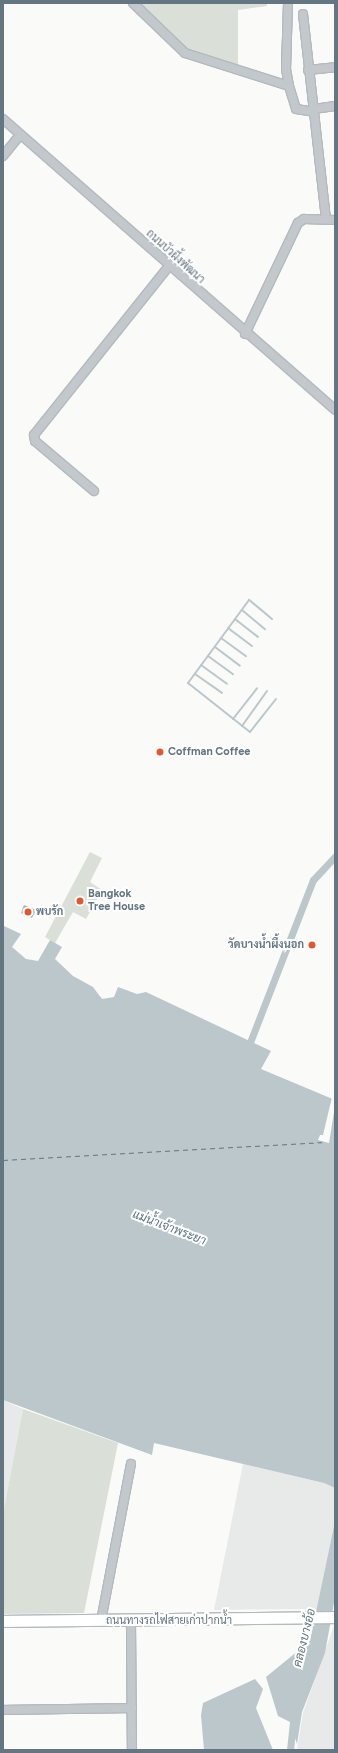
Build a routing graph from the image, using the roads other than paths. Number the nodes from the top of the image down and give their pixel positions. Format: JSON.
{"nodes":[{"id":1,"x":133,"y":3,"type":"edge"},
{"id":2,"x":288,"y":3,"type":"edge"},
{"id":3,"x":304,"y":14,"type":"dead end"},
{"id":4,"x":335,"y":67,"type":"edge"},
{"id":5,"x":308,"y":70,"type":"junction"},
{"id":6,"x":289,"y":86,"type":"junction"},
{"id":7,"x":335,"y":106,"type":"edge"},
{"id":8,"x":314,"y":110,"type":"junction"},
{"id":9,"x":3,"y":119,"type":"edge"},
{"id":10,"x":20,"y":135,"type":"junction"},
{"id":11,"x":3,"y":156,"type":"edge"},
{"id":12,"x":326,"y":219,"type":"junction"},
{"id":13,"x":335,"y":220,"type":"edge"},
{"id":14,"x":169,"y":266,"type":"junction"},
{"id":15,"x":245,"y":334,"type":"junction"},
{"id":16,"x":335,"y":410,"type":"edge"},
{"id":17,"x":94,"y":491,"type":"dead end"},
{"id":18,"x":131,"y":1464,"type":"dead end"},
{"id":19,"x":335,"y":1617,"type":"edge"},
{"id":20,"x":3,"y":1621,"type":"edge"},
{"id":21,"x":101,"y":1621,"type":"junction"},
{"id":22,"x":131,"y":1621,"type":"junction"},
{"id":23,"x":132,"y":1708,"type":"junction"},
{"id":24,"x":3,"y":1710,"type":"edge"},
{"id":25,"x":132,"y":1750,"type":"edge"}],
"edges":[{"from":1,"to":6,"type":"street"},
{"from":2,"to":6,"type":"street"},
{"from":3,"to":5,"type":"street"},
{"from":4,"to":5,"type":"street"},
{"from":5,"to":8,"type":"street"},
{"from":6,"to":8,"type":"street"},
{"from":7,"to":8,"type":"street"},
{"from":8,"to":12,"type":"street"},
{"from":9,"to":10,"type":"street","name":"ถนนบัวผึ้งพัฒนา"},
{"from":10,"to":11,"type":"street"},
{"from":10,"to":14,"type":"street","name":"ถนนบัวผึ้งพัฒนา"},
{"from":12,"to":13,"type":"street"},
{"from":12,"to":15,"type":"street"},
{"from":14,"to":15,"type":"street","name":"ถนนบัวผึ้งพัฒนา"},
{"from":14,"to":17,"type":"street"},
{"from":15,"to":16,"type":"street","name":"ถนนบัวผึ้งพัฒนา"},
{"from":18,"to":21,"type":"street"},
{"from":19,"to":22,"type":"main road","name":"ถนนทางรถไฟสายเก่าปากน้ำ"},
{"from":20,"to":21,"type":"main road","name":"ถนนทางรถไฟสายเก่าปากน้ำ"},
{"from":21,"to":22,"type":"main road","name":"ถนนทางรถไฟสายเก่าปากน้ำ"},
{"from":22,"to":23,"type":"street"},
{"from":23,"to":24,"type":"street"},
{"from":23,"to":25,"type":"street"}]}
